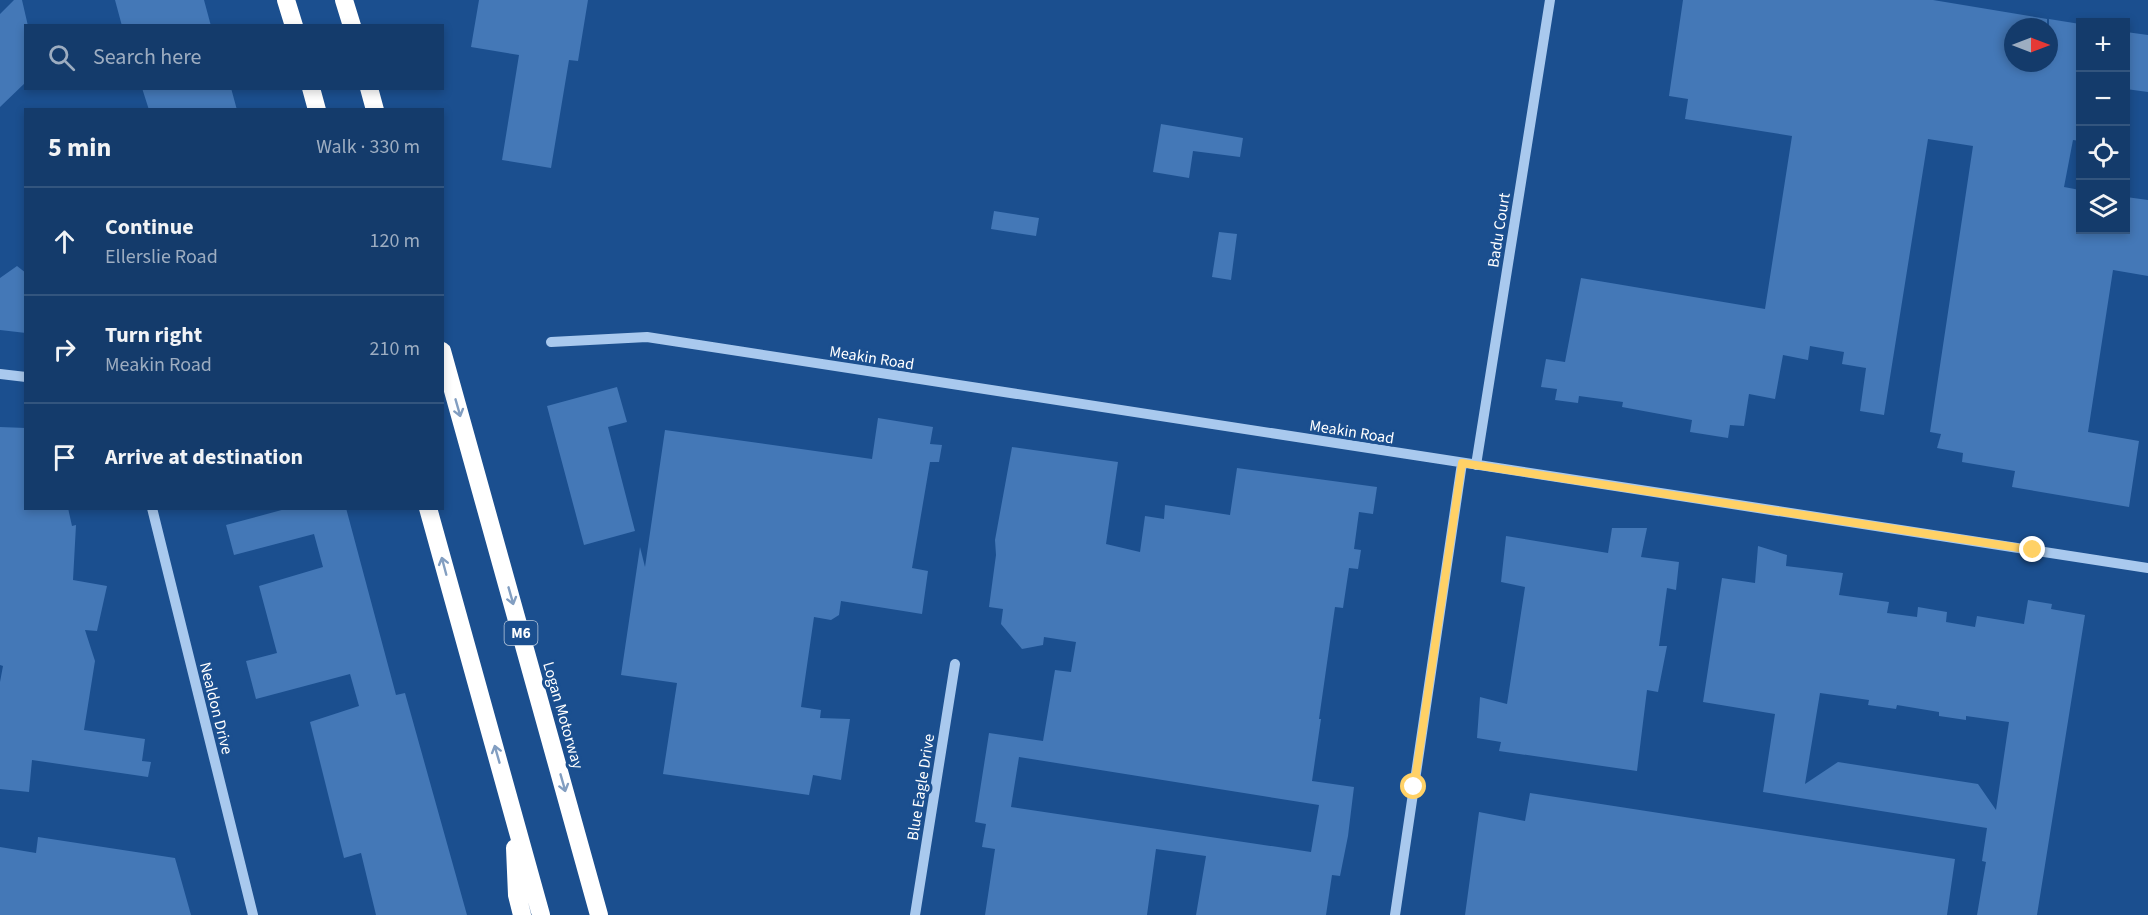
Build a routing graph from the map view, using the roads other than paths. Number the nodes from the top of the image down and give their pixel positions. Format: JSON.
{"nodes":[{"id":1,"x":286,"y":0,"type":"edge"},
{"id":2,"x":344,"y":0,"type":"edge"},
{"id":3,"x":1550,"y":0,"type":"edge"},
{"id":4,"x":293,"y":24,"type":"edge"},
{"id":5,"x":351,"y":24,"type":"edge"},
{"id":6,"x":312,"y":90,"type":"edge"},
{"id":7,"x":370,"y":90,"type":"edge"},
{"id":8,"x":316,"y":108,"type":"edge"},
{"id":9,"x":374,"y":108,"type":"edge"},
{"id":10,"x":551,"y":342,"type":"dead end"},
{"id":11,"x":444,"y":358,"type":"edge"},
{"id":12,"x":0,"y":374,"type":"edge"},
{"id":13,"x":24,"y":377,"type":"edge"},
{"id":14,"x":1462,"y":463,"type":"junction"},
{"id":15,"x":1476,"y":465,"type":"junction"},
{"id":16,"x":152,"y":510,"type":"edge"},
{"id":17,"x":429,"y":510,"type":"edge"},
{"id":18,"x":2148,"y":568,"type":"edge"},
{"id":19,"x":955,"y":664,"type":"dead end"},
{"id":20,"x":512,"y":811,"type":"junction"},
{"id":21,"x":253,"y":915,"type":"edge"},
{"id":22,"x":522,"y":915,"type":"edge"},
{"id":23,"x":541,"y":915,"type":"edge"},
{"id":24,"x":599,"y":915,"type":"edge"},
{"id":25,"x":915,"y":915,"type":"edge"},
{"id":26,"x":1395,"y":915,"type":"edge"}],
"edges":[{"from":1,"to":4,"type":"highway"},
{"from":2,"to":5,"type":"highway"},
{"from":3,"to":15,"type":"street","name":"Badu Court"},
{"from":6,"to":8,"type":"highway"},
{"from":7,"to":9,"type":"highway"},
{"from":10,"to":14,"type":"street","name":"Meakin Road"},
{"from":11,"to":24,"type":"highway","name":"Logan Motorway","number":"M6","one_way":true},
{"from":12,"to":13,"type":"street"},
{"from":14,"to":15,"type":"street","name":"Meakin Road"},
{"from":14,"to":26,"type":"street"},
{"from":15,"to":18,"type":"street","name":"Meakin Road"},
{"from":16,"to":21,"type":"street","name":"Nealdon Drive"},
{"from":20,"to":17,"type":"highway","one_way":true},
{"from":19,"to":25,"type":"street","name":"Blue Eagle Drive"},
{"from":20,"to":22,"type":"highway"},
{"from":20,"to":23,"type":"highway"}]}
